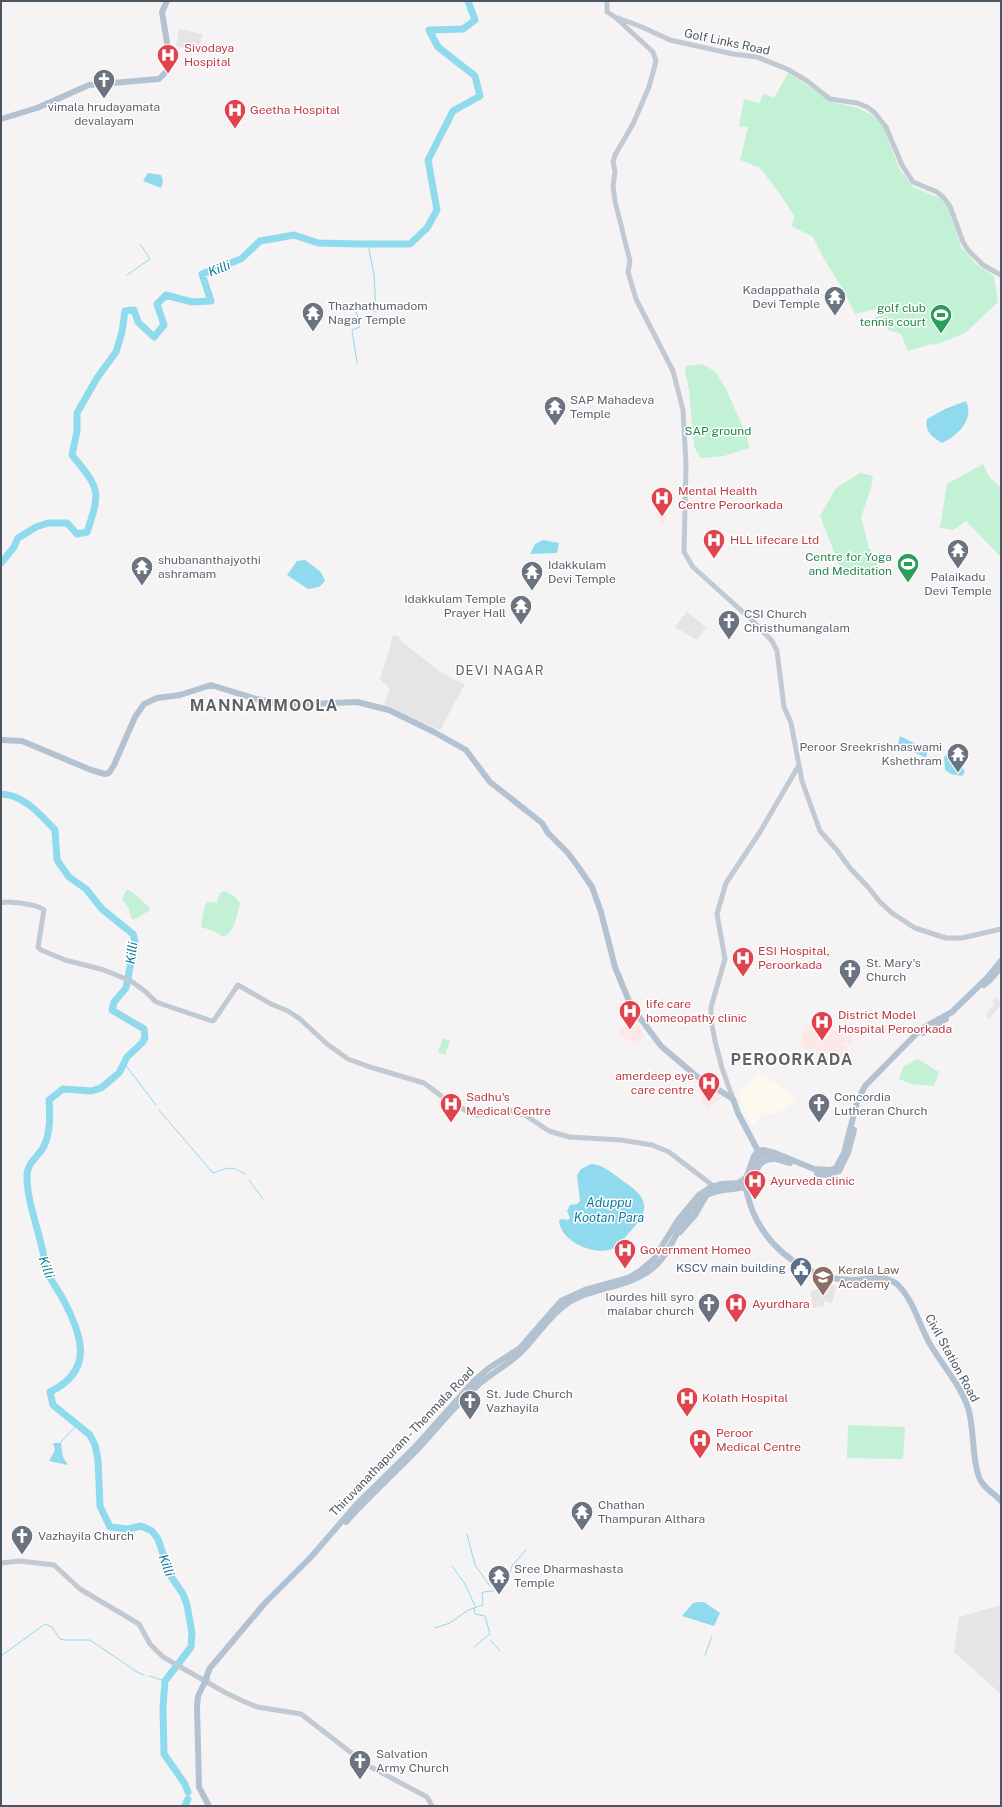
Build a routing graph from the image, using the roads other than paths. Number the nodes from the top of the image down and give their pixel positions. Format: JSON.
{"nodes":[{"id":1,"x":167,"y":1,"type":"edge"},
{"id":2,"x":607,"y":1,"type":"edge"},
{"id":3,"x":615,"y":17,"type":"junction"},
{"id":4,"x":1,"y":119,"type":"edge"},
{"id":5,"x":1001,"y":274,"type":"edge"},
{"id":6,"x":1,"y":740,"type":"edge"},
{"id":7,"x":799,"y":765,"type":"junction"},
{"id":8,"x":1,"y":903,"type":"edge"},
{"id":9,"x":1001,"y":929,"type":"edge"},
{"id":10,"x":1001,"y":961,"type":"edge"},
{"id":11,"x":1001,"y":967,"type":"edge"},
{"id":12,"x":733,"y":1099,"type":"junction"},
{"id":13,"x":851,"y":1136,"type":"junction"},
{"id":14,"x":758,"y":1151,"type":"junction"},
{"id":15,"x":775,"y":1159,"type":"junction"},
{"id":16,"x":804,"y":1167,"type":"junction"},
{"id":17,"x":755,"y":1170,"type":"junction"},
{"id":18,"x":744,"y":1183,"type":"junction"},
{"id":19,"x":716,"y":1188,"type":"junction"},
{"id":20,"x":675,"y":1231,"type":"junction"},
{"id":21,"x":1001,"y":1501,"type":"edge"},
{"id":22,"x":1,"y":1563,"type":"edge"},
{"id":23,"x":206,"y":1677,"type":"junction"},
{"id":24,"x":209,"y":1806,"type":"edge"},
{"id":25,"x":432,"y":1806,"type":"edge"}],
"edges":[{"from":1,"to":4,"type":"main road"},
{"from":2,"to":3,"type":"street"},
{"from":3,"to":5,"type":"street","name":"Golf Links Road"},
{"from":3,"to":7,"type":"street"},
{"from":6,"to":12,"type":"main road"},
{"from":7,"to":9,"type":"street"},
{"from":7,"to":12,"type":"street"},
{"from":8,"to":19,"type":"street"},
{"from":10,"to":13,"type":"main road"},
{"from":11,"to":13,"type":"main road"},
{"from":12,"to":14,"type":"main road"},
{"from":13,"to":16,"type":"main road"},
{"from":14,"to":15,"type":"main road"},
{"from":14,"to":16,"type":"main road"},
{"from":14,"to":17,"type":"main road"},
{"from":14,"to":18,"type":"main road"},
{"from":15,"to":16,"type":"main road"},
{"from":15,"to":17,"type":"main road"},
{"from":17,"to":18,"type":"main road"},
{"from":18,"to":19,"type":"main road","name":"Thiruvanathapuram - Thenmala Road"},
{"from":18,"to":21,"type":"main road","name":"Civil Station Road"},
{"from":19,"to":20,"type":"main road","name":"Thiruvanathapuram - Thenmala Road"},
{"from":19,"to":20,"type":"main road","name":"Thiruvanathapuram - Thenmala Road"},
{"from":20,"to":23,"type":"main road","name":"Thiruvanathapuram - Thenmala Road"},
{"from":22,"to":23,"type":"street"},
{"from":23,"to":24,"type":"main road","name":"Thiruvanathapuram - Thenmala Road"},
{"from":23,"to":25,"type":"street"}]}
